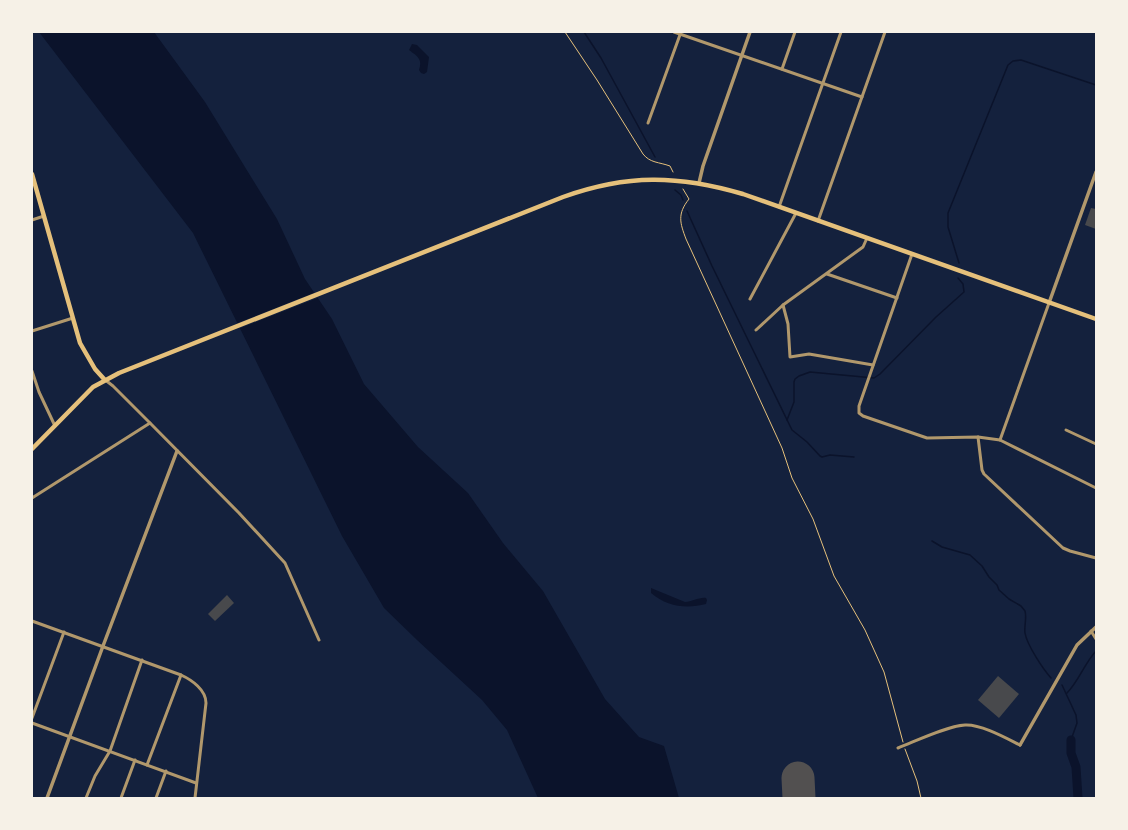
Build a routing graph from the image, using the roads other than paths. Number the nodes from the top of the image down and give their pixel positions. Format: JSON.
{"nodes":[{"id":1,"x":674,"y":32,"type":"edge"},
{"id":2,"x":750,"y":32,"type":"edge"},
{"id":3,"x":796,"y":32,"type":"edge"},
{"id":4,"x":841,"y":32,"type":"edge"},
{"id":5,"x":885,"y":32,"type":"edge"},
{"id":6,"x":680,"y":33,"type":"edge"},
{"id":7,"x":742,"y":56,"type":"junction"},
{"id":8,"x":782,"y":70,"type":"junction"},
{"id":9,"x":823,"y":84,"type":"junction"},
{"id":10,"x":862,"y":97,"type":"junction"},
{"id":11,"x":648,"y":123,"type":"dead end"},
{"id":12,"x":1096,"y":172,"type":"edge"},
{"id":13,"x":32,"y":174,"type":"edge"},
{"id":14,"x":699,"y":183,"type":"junction"},
{"id":15,"x":779,"y":207,"type":"junction"},
{"id":16,"x":796,"y":213,"type":"junction"},
{"id":17,"x":44,"y":216,"type":"junction"},
{"id":18,"x":32,"y":220,"type":"edge"},
{"id":19,"x":818,"y":221,"type":"junction"},
{"id":20,"x":867,"y":238,"type":"junction"},
{"id":21,"x":912,"y":254,"type":"junction"},
{"id":22,"x":827,"y":274,"type":"junction"},
{"id":23,"x":897,"y":298,"type":"junction"},
{"id":24,"x":750,"y":299,"type":"dead end"},
{"id":25,"x":1049,"y":303,"type":"junction"},
{"id":26,"x":783,"y":305,"type":"junction"},
{"id":27,"x":73,"y":318,"type":"junction"},
{"id":28,"x":1096,"y":319,"type":"edge"},
{"id":29,"x":756,"y":330,"type":"dead end"},
{"id":30,"x":32,"y":331,"type":"edge"},
{"id":31,"x":873,"y":365,"type":"junction"},
{"id":32,"x":32,"y":371,"type":"edge"},
{"id":33,"x":104,"y":380,"type":"junction"},
{"id":34,"x":150,"y":423,"type":"junction"},
{"id":35,"x":55,"y":426,"type":"junction"},
{"id":36,"x":1066,"y":430,"type":"dead end"},
{"id":37,"x":978,"y":437,"type":"junction"},
{"id":38,"x":1000,"y":440,"type":"junction"},
{"id":39,"x":1096,"y":444,"type":"edge"},
{"id":40,"x":32,"y":449,"type":"edge"},
{"id":41,"x":177,"y":451,"type":"junction"},
{"id":42,"x":1096,"y":488,"type":"edge"},
{"id":43,"x":32,"y":498,"type":"edge"},
{"id":44,"x":1096,"y":558,"type":"edge"},
{"id":45,"x":32,"y":621,"type":"edge"},
{"id":46,"x":1096,"y":627,"type":"edge"},
{"id":47,"x":1091,"y":631,"type":"junction"},
{"id":48,"x":64,"y":632,"type":"junction"},
{"id":49,"x":1096,"y":639,"type":"edge"},
{"id":50,"x":319,"y":640,"type":"dead end"},
{"id":51,"x":103,"y":646,"type":"junction"},
{"id":52,"x":142,"y":660,"type":"junction"},
{"id":53,"x":181,"y":675,"type":"junction"},
{"id":54,"x":32,"y":718,"type":"edge"},
{"id":55,"x":32,"y":723,"type":"edge"},
{"id":56,"x":70,"y":736,"type":"junction"},
{"id":57,"x":1020,"y":745,"type":"joint"},
{"id":58,"x":898,"y":748,"type":"dead end"},
{"id":59,"x":110,"y":751,"type":"junction"},
{"id":60,"x":135,"y":760,"type":"junction"},
{"id":61,"x":148,"y":765,"type":"junction"},
{"id":62,"x":166,"y":771,"type":"junction"},
{"id":63,"x":196,"y":783,"type":"junction"},
{"id":64,"x":47,"y":798,"type":"edge"},
{"id":65,"x":86,"y":798,"type":"edge"},
{"id":66,"x":121,"y":798,"type":"edge"},
{"id":67,"x":156,"y":798,"type":"edge"},
{"id":68,"x":195,"y":798,"type":"edge"}],
"edges":[{"from":1,"to":6,"type":"street"},
{"from":2,"to":7,"type":"street"},
{"from":3,"to":8,"type":"street"},
{"from":4,"to":9,"type":"street"},
{"from":5,"to":10,"type":"street"},
{"from":6,"to":7,"type":"street"},
{"from":6,"to":11,"type":"street"},
{"from":7,"to":8,"type":"street"},
{"from":7,"to":14,"type":"street"},
{"from":8,"to":9,"type":"street"},
{"from":9,"to":10,"type":"street"},
{"from":9,"to":15,"type":"street"},
{"from":10,"to":19,"type":"street"},
{"from":12,"to":25,"type":"street"},
{"from":13,"to":17,"type":"highway"},
{"from":14,"to":15,"type":"highway"},
{"from":14,"to":33,"type":"highway"},
{"from":15,"to":16,"type":"highway"},
{"from":16,"to":19,"type":"highway"},
{"from":16,"to":24,"type":"street"},
{"from":17,"to":18,"type":"street"},
{"from":17,"to":27,"type":"highway"},
{"from":19,"to":20,"type":"highway"},
{"from":20,"to":21,"type":"highway"},
{"from":20,"to":22,"type":"street"},
{"from":21,"to":23,"type":"street"},
{"from":21,"to":25,"type":"highway"},
{"from":22,"to":23,"type":"street"},
{"from":22,"to":26,"type":"street"},
{"from":23,"to":31,"type":"street"},
{"from":25,"to":28,"type":"highway"},
{"from":25,"to":38,"type":"street"},
{"from":26,"to":29,"type":"street"},
{"from":26,"to":31,"type":"street"},
{"from":27,"to":30,"type":"street"},
{"from":27,"to":33,"type":"highway"},
{"from":31,"to":37,"type":"street"},
{"from":32,"to":35,"type":"street"},
{"from":33,"to":34,"type":"street"},
{"from":33,"to":35,"type":"highway"},
{"from":34,"to":41,"type":"street"},
{"from":34,"to":43,"type":"street"},
{"from":35,"to":40,"type":"highway"},
{"from":36,"to":39,"type":"street"},
{"from":37,"to":38,"type":"street"},
{"from":37,"to":44,"type":"street"},
{"from":38,"to":42,"type":"street"},
{"from":41,"to":50,"type":"street"},
{"from":41,"to":51,"type":"street"},
{"from":45,"to":48,"type":"street"},
{"from":46,"to":47,"type":"street"},
{"from":47,"to":49,"type":"street"},
{"from":47,"to":57,"type":"street"},
{"from":48,"to":51,"type":"street"},
{"from":48,"to":54,"type":"street"},
{"from":51,"to":52,"type":"street"},
{"from":51,"to":56,"type":"street"},
{"from":52,"to":53,"type":"street"},
{"from":52,"to":59,"type":"street"},
{"from":53,"to":61,"type":"street"},
{"from":53,"to":63,"type":"street"},
{"from":55,"to":56,"type":"street"},
{"from":56,"to":59,"type":"street"},
{"from":56,"to":64,"type":"street"},
{"from":57,"to":58,"type":"street"},
{"from":59,"to":60,"type":"street"},
{"from":59,"to":65,"type":"street"},
{"from":60,"to":61,"type":"street"},
{"from":60,"to":66,"type":"street"},
{"from":61,"to":62,"type":"street"},
{"from":62,"to":63,"type":"street"},
{"from":62,"to":67,"type":"street"},
{"from":63,"to":68,"type":"street"}]}
